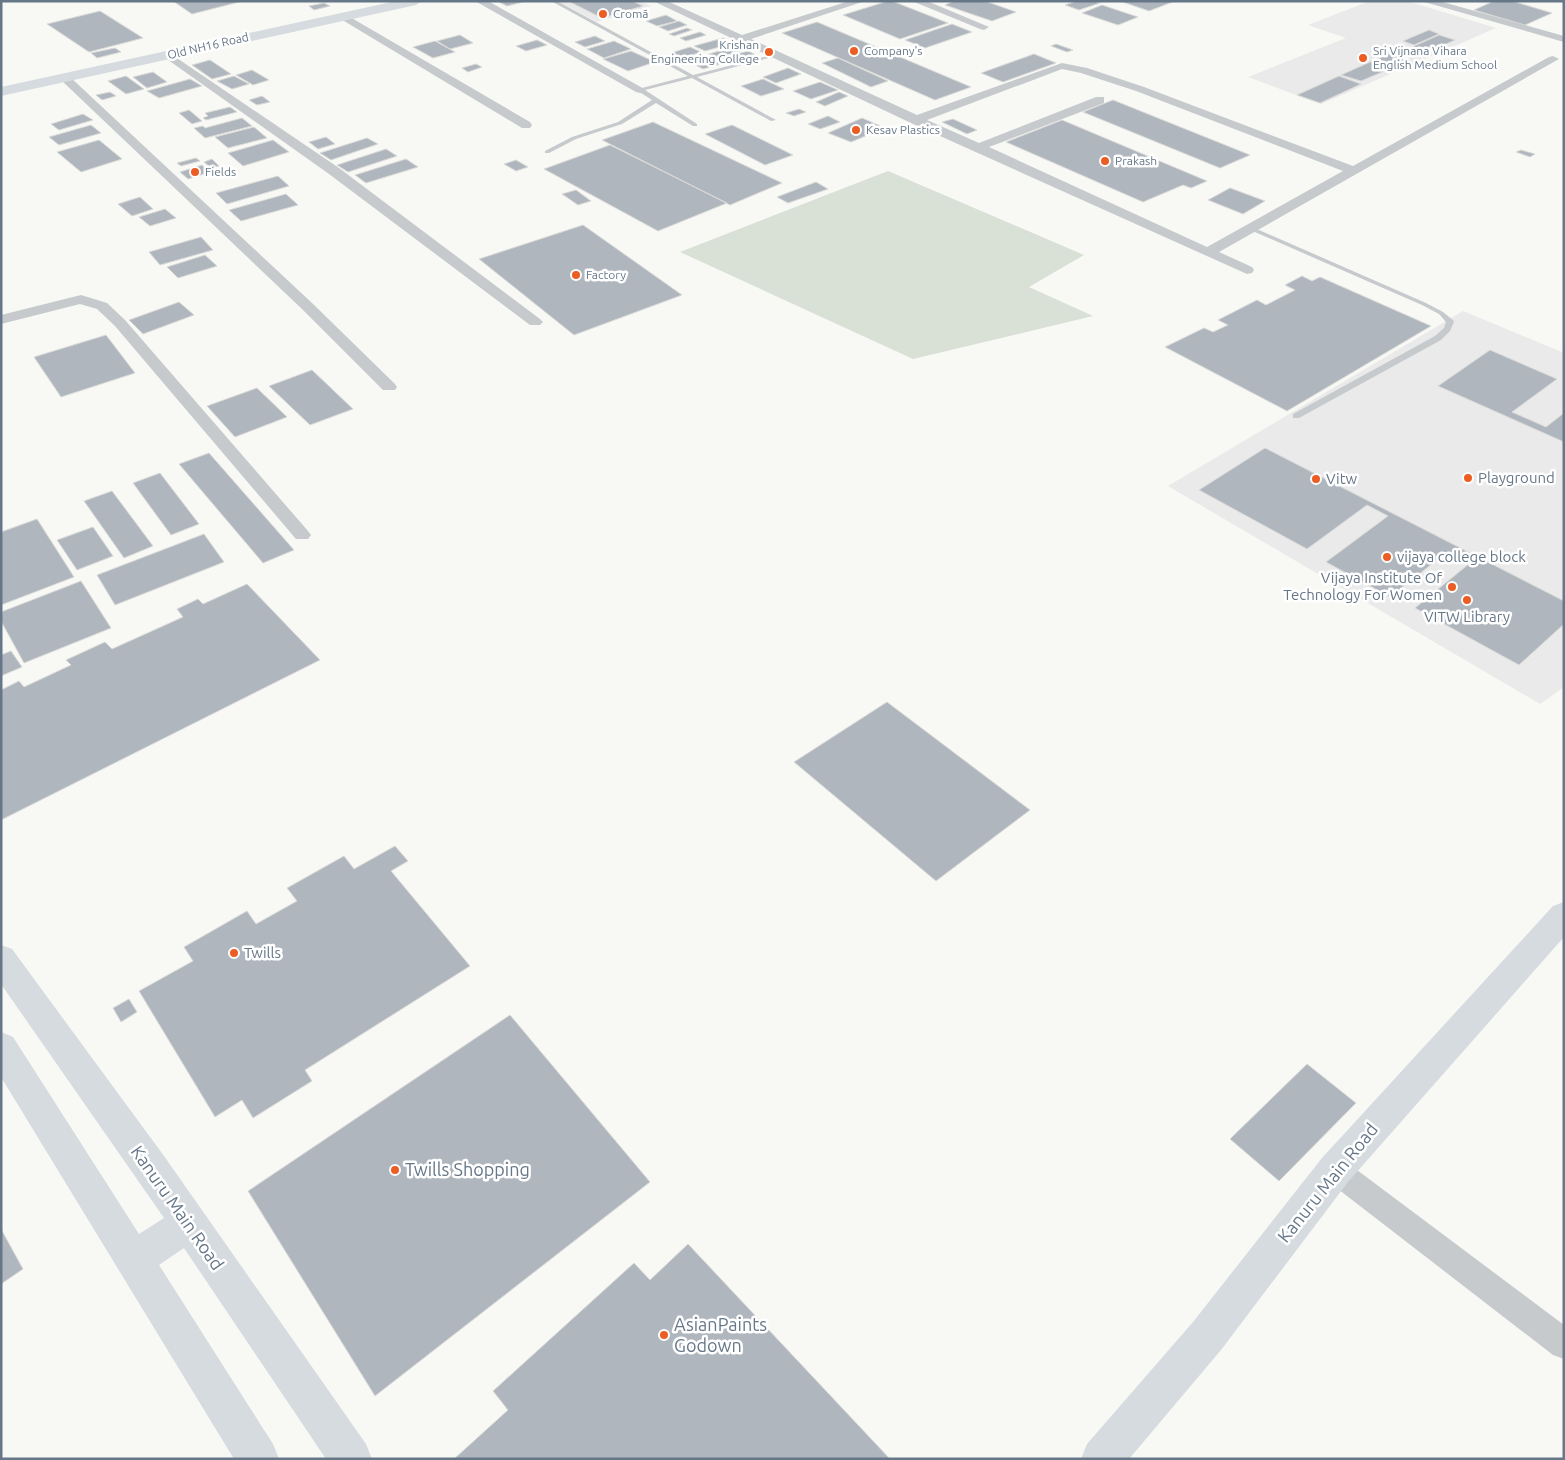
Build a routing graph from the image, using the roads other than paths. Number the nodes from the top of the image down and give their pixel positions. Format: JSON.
{"nodes":[{"id":1,"x":384,"y":1,"type":"edge"},
{"id":2,"x":416,"y":1,"type":"edge"},
{"id":3,"x":480,"y":1,"type":"edge"},
{"id":4,"x":553,"y":1,"type":"edge"},
{"id":5,"x":658,"y":1,"type":"edge"},
{"id":6,"x":860,"y":1,"type":"edge"},
{"id":7,"x":917,"y":1,"type":"edge"},
{"id":8,"x":1426,"y":1,"type":"edge"},
{"id":9,"x":343,"y":16,"type":"junction"},
{"id":10,"x":984,"y":27,"type":"dead end"},
{"id":11,"x":740,"y":39,"type":"junction"},
{"id":12,"x":1564,"y":39,"type":"edge"},
{"id":13,"x":1564,"y":51,"type":"edge"},
{"id":14,"x":168,"y":55,"type":"junction"},
{"id":15,"x":774,"y":55,"type":"junction"},
{"id":16,"x":1558,"y":61,"type":"edge"},
{"id":17,"x":696,"y":77,"type":"junction"},
{"id":18,"x":65,"y":78,"type":"junction"},
{"id":19,"x":1,"y":84,"type":"edge"},
{"id":20,"x":640,"y":90,"type":"junction"},
{"id":21,"x":1,"y":92,"type":"edge"},
{"id":22,"x":1100,"y":100,"type":"dead end"},
{"id":23,"x":655,"y":101,"type":"junction"},
{"id":24,"x":773,"y":120,"type":"dead end"},
{"id":25,"x":915,"y":120,"type":"junction"},
{"id":26,"x":526,"y":125,"type":"dead end"},
{"id":27,"x":695,"y":125,"type":"dead end"},
{"id":28,"x":979,"y":147,"type":"junction"},
{"id":29,"x":547,"y":152,"type":"dead end"},
{"id":30,"x":1355,"y":171,"type":"junction"},
{"id":31,"x":1250,"y":228,"type":"junction"},
{"id":32,"x":1208,"y":252,"type":"junction"},
{"id":33,"x":1247,"y":270,"type":"dead end"},
{"id":34,"x":1,"y":320,"type":"edge"},
{"id":35,"x":534,"y":322,"type":"dead end"},
{"id":36,"x":389,"y":388,"type":"dead end"},
{"id":37,"x":1296,"y":416,"type":"dead end"},
{"id":38,"x":302,"y":535,"type":"dead end"},
{"id":39,"x":1564,"y":914,"type":"edge"},
{"id":40,"x":1,"y":958,"type":"edge"},
{"id":41,"x":1,"y":1047,"type":"edge"},
{"id":42,"x":1334,"y":1170,"type":"junction"},
{"id":43,"x":188,"y":1223,"type":"junction"},
{"id":44,"x":136,"y":1259,"type":"junction"},
{"id":45,"x":1564,"y":1344,"type":"edge"},
{"id":46,"x":258,"y":1459,"type":"edge"},
{"id":47,"x":350,"y":1459,"type":"edge"},
{"id":48,"x":1102,"y":1459,"type":"edge"}],
"edges":[{"from":1,"to":19,"type":"main road","name":"Old NH16 Road"},
{"from":2,"to":9,"type":"main road","name":"Old NH16 Road"},
{"from":3,"to":20,"type":"street"},
{"from":4,"to":17,"type":"lane"},
{"from":5,"to":11,"type":"street"},
{"from":6,"to":11,"type":"street"},
{"from":7,"to":10,"type":"street"},
{"from":8,"to":12,"type":"street"},
{"from":9,"to":14,"type":"main road","name":"Old NH16 Road"},
{"from":9,"to":26,"type":"street"},
{"from":11,"to":15,"type":"street"},
{"from":13,"to":16,"type":"street"},
{"from":14,"to":18,"type":"main road","name":"Old NH16 Road"},
{"from":14,"to":35,"type":"street"},
{"from":15,"to":17,"type":"lane"},
{"from":15,"to":25,"type":"street"},
{"from":16,"to":30,"type":"street"},
{"from":17,"to":20,"type":"lane"},
{"from":17,"to":24,"type":"lane"},
{"from":18,"to":21,"type":"main road","name":"Old NH16 Road"},
{"from":18,"to":36,"type":"street"},
{"from":20,"to":23,"type":"lane"},
{"from":22,"to":28,"type":"street"},
{"from":23,"to":27,"type":"lane"},
{"from":23,"to":29,"type":"lane"},
{"from":25,"to":28,"type":"street"},
{"from":25,"to":30,"type":"street"},
{"from":28,"to":32,"type":"street"},
{"from":30,"to":31,"type":"street"},
{"from":31,"to":32,"type":"street"},
{"from":31,"to":37,"type":"lane"},
{"from":32,"to":33,"type":"street"},
{"from":34,"to":38,"type":"street"},
{"from":39,"to":42,"type":"main road","name":"Kanuru Main Road"},
{"from":40,"to":43,"type":"main road","name":"Kanuru Main Road"},
{"from":41,"to":44,"type":"main road"},
{"from":42,"to":45,"type":"street"},
{"from":42,"to":48,"type":"main road","name":"Kanuru Main Road"},
{"from":43,"to":44,"type":"main road"},
{"from":43,"to":47,"type":"main road","name":"Kanuru Main Road"},
{"from":44,"to":46,"type":"main road"}]}
